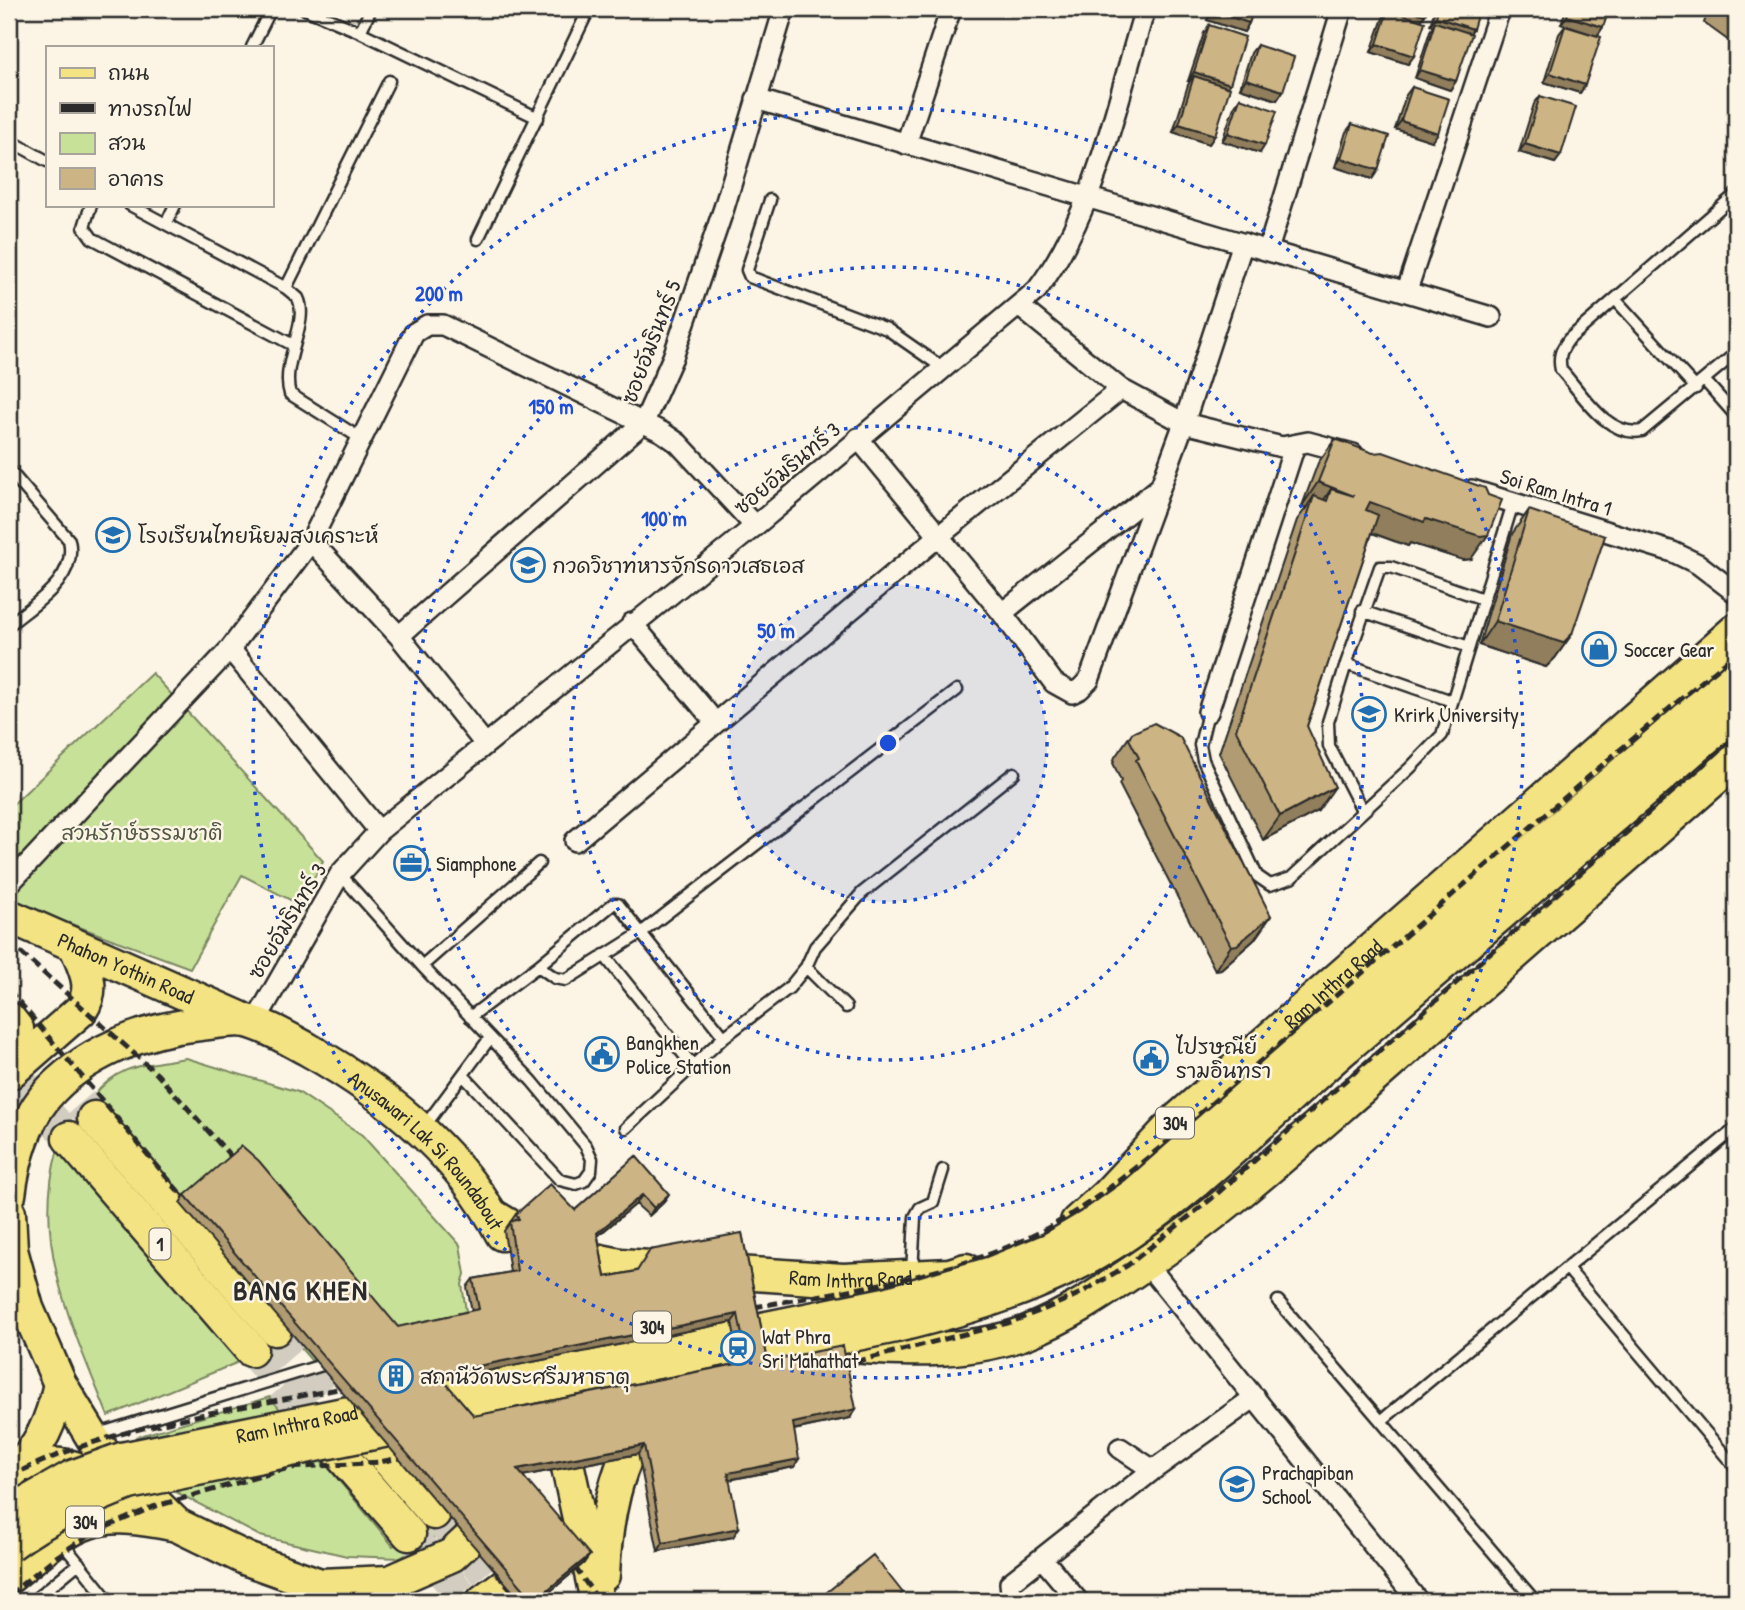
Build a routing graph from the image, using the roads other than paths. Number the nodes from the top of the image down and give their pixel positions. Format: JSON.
{"nodes":[{"id":1,"x":271,"y":9,"type":"edge"},
{"id":2,"x":305,"y":9,"type":"edge"},
{"id":3,"x":371,"y":9,"type":"edge"},
{"id":4,"x":590,"y":9,"type":"edge"},
{"id":5,"x":784,"y":9,"type":"edge"},
{"id":6,"x":951,"y":9,"type":"edge"},
{"id":7,"x":1145,"y":9,"type":"edge"},
{"id":8,"x":1342,"y":9,"type":"edge"},
{"id":9,"x":1500,"y":9,"type":"edge"},
{"id":10,"x":360,"y":32,"type":"junction"},
{"id":11,"x":252,"y":46,"type":"edge"},
{"id":12,"x":389,"y":81,"type":"dead end"},
{"id":13,"x":756,"y":99,"type":"junction"},
{"id":14,"x":538,"y":118,"type":"junction"},
{"id":15,"x":9,"y":140,"type":"edge"},
{"id":16,"x":906,"y":144,"type":"junction"},
{"id":17,"x":46,"y":160,"type":"edge"},
{"id":18,"x":1736,"y":194,"type":"edge"},
{"id":19,"x":1087,"y":198,"type":"junction"},
{"id":20,"x":769,"y":200,"type":"dead end"},
{"id":21,"x":91,"y":206,"type":"edge"},
{"id":22,"x":132,"y":206,"type":"edge"},
{"id":23,"x":175,"y":206,"type":"edge"},
{"id":24,"x":166,"y":224,"type":"junction"},
{"id":25,"x":478,"y":239,"type":"dead end"},
{"id":26,"x":1243,"y":243,"type":"junction"},
{"id":27,"x":1268,"y":250,"type":"junction"},
{"id":28,"x":286,"y":288,"type":"junction"},
{"id":29,"x":1407,"y":290,"type":"junction"},
{"id":30,"x":1615,"y":299,"type":"junction"},
{"id":31,"x":1019,"y":306,"type":"junction"},
{"id":32,"x":1491,"y":317,"type":"dead end"},
{"id":33,"x":293,"y":345,"type":"junction"},
{"id":34,"x":1736,"y":353,"type":"edge"},
{"id":35,"x":943,"y":368,"type":"junction"},
{"id":36,"x":1701,"y":385,"type":"junction"},
{"id":37,"x":1121,"y":389,"type":"junction"},
{"id":38,"x":1736,"y":416,"type":"edge"},
{"id":39,"x":644,"y":422,"type":"junction"},
{"id":40,"x":1184,"y":423,"type":"junction"},
{"id":41,"x":360,"y":438,"type":"junction"},
{"id":42,"x":858,"y":438,"type":"junction"},
{"id":43,"x":1295,"y":445,"type":"junction"},
{"id":44,"x":1374,"y":460,"type":"edge"},
{"id":45,"x":9,"y":470,"type":"edge"},
{"id":46,"x":1450,"y":484,"type":"edge"},
{"id":47,"x":1159,"y":488,"type":"junction"},
{"id":48,"x":1513,"y":503,"type":"junction"},
{"id":49,"x":755,"y":526,"type":"junction"},
{"id":50,"x":939,"y":536,"type":"junction"},
{"id":51,"x":310,"y":541,"type":"junction"},
{"id":52,"x":1736,"y":593,"type":"edge"},
{"id":53,"x":1483,"y":599,"type":"junction"},
{"id":54,"x":1362,"y":611,"type":"junction"},
{"id":55,"x":1002,"y":613,"type":"junction"},
{"id":56,"x":632,"y":623,"type":"junction"},
{"id":57,"x":9,"y":625,"type":"edge"},
{"id":58,"x":1736,"y":630,"type":"edge"},
{"id":59,"x":399,"y":636,"type":"junction"},
{"id":60,"x":1469,"y":647,"type":"junction"},
{"id":61,"x":230,"y":649,"type":"junction"},
{"id":62,"x":1346,"y":664,"type":"junction"},
{"id":63,"x":1736,"y":676,"type":"edge"},
{"id":64,"x":957,"y":691,"type":"dead end"},
{"id":65,"x":1452,"y":701,"type":"junction"},
{"id":66,"x":1208,"y":712,"type":"joint"},
{"id":67,"x":1736,"y":712,"type":"edge"},
{"id":68,"x":715,"y":722,"type":"junction"},
{"id":69,"x":485,"y":744,"type":"junction"},
{"id":70,"x":1736,"y":760,"type":"edge"},
{"id":71,"x":1014,"y":773,"type":"dead end"},
{"id":72,"x":1362,"y":810,"type":"junction"},
{"id":73,"x":379,"y":831,"type":"junction"},
{"id":74,"x":575,"y":841,"type":"dead end"},
{"id":75,"x":539,"y":863,"type":"dead end"},
{"id":76,"x":340,"y":874,"type":"junction"},
{"id":77,"x":9,"y":884,"type":"edge"},
{"id":78,"x":9,"y":916,"type":"edge"},
{"id":79,"x":641,"y":933,"type":"junction"},
{"id":80,"x":76,"y":947,"type":"junction"},
{"id":81,"x":604,"y":955,"type":"junction"},
{"id":82,"x":422,"y":966,"type":"junction"},
{"id":83,"x":538,"y":966,"type":"junction"},
{"id":84,"x":806,"y":967,"type":"junction"},
{"id":85,"x":846,"y":1007,"type":"dead end"},
{"id":86,"x":470,"y":1017,"type":"junction"},
{"id":87,"x":249,"y":1022,"type":"junction"},
{"id":88,"x":1337,"y":1036,"type":"junction"},
{"id":89,"x":724,"y":1037,"type":"junction"},
{"id":90,"x":490,"y":1038,"type":"junction"},
{"id":91,"x":693,"y":1066,"type":"junction"},
{"id":92,"x":9,"y":1073,"type":"edge"},
{"id":93,"x":463,"y":1075,"type":"junction"},
{"id":94,"x":94,"y":1118,"type":"tunnel mouth"},
{"id":95,"x":626,"y":1128,"type":"dead end"},
{"id":96,"x":1736,"y":1128,"type":"edge"},
{"id":97,"x":422,"y":1130,"type":"junction"},
{"id":98,"x":69,"y":1138,"type":"tunnel mouth"},
{"id":99,"x":943,"y":1170,"type":"dead end"},
{"id":100,"x":9,"y":1195,"type":"edge"},
{"id":101,"x":9,"y":1213,"type":"edge"},
{"id":102,"x":493,"y":1216,"type":"junction"},
{"id":103,"x":10,"y":1250,"type":"edge"},
{"id":104,"x":518,"y":1262,"type":"edge"},
{"id":105,"x":1146,"y":1263,"type":"junction"},
{"id":106,"x":1567,"y":1268,"type":"junction"},
{"id":107,"x":905,"y":1278,"type":"junction"},
{"id":108,"x":1278,"y":1301,"type":"dead end"},
{"id":109,"x":275,"y":1329,"type":"tunnel mouth"},
{"id":110,"x":785,"y":1341,"type":"junction"},
{"id":111,"x":545,"y":1345,"type":"edge"},
{"id":112,"x":903,"y":1349,"type":"junction"},
{"id":113,"x":251,"y":1350,"type":"tunnel mouth"},
{"id":114,"x":347,"y":1357,"type":"edge"},
{"id":115,"x":60,"y":1384,"type":"junction"},
{"id":116,"x":1255,"y":1397,"type":"junction"},
{"id":117,"x":557,"y":1418,"type":"junction"},
{"id":118,"x":1381,"y":1421,"type":"junction"},
{"id":119,"x":360,"y":1427,"type":"tunnel mouth"},
{"id":120,"x":92,"y":1436,"type":"junction"},
{"id":121,"x":333,"y":1446,"type":"tunnel mouth"},
{"id":122,"x":1120,"y":1448,"type":"dead end"},
{"id":123,"x":535,"y":1459,"type":"edge"},
{"id":124,"x":15,"y":1468,"type":"edge"},
{"id":125,"x":1736,"y":1468,"type":"edge"},
{"id":126,"x":1153,"y":1470,"type":"junction"},
{"id":127,"x":516,"y":1488,"type":"edge"},
{"id":128,"x":9,"y":1513,"type":"edge"},
{"id":129,"x":434,"y":1513,"type":"tunnel mouth"},
{"id":130,"x":177,"y":1525,"type":"junction"},
{"id":131,"x":65,"y":1531,"type":"junction"},
{"id":132,"x":409,"y":1534,"type":"tunnel mouth"},
{"id":133,"x":9,"y":1545,"type":"edge"},
{"id":134,"x":589,"y":1557,"type":"junction"},
{"id":135,"x":1042,"y":1558,"type":"junction"},
{"id":136,"x":79,"y":1563,"type":"junction"},
{"id":137,"x":9,"y":1577,"type":"edge"},
{"id":138,"x":320,"y":1585,"type":"junction"},
{"id":139,"x":46,"y":1590,"type":"junction"},
{"id":140,"x":33,"y":1601,"type":"edge"},
{"id":141,"x":56,"y":1601,"type":"edge"},
{"id":142,"x":109,"y":1601,"type":"edge"},
{"id":143,"x":354,"y":1601,"type":"edge"},
{"id":144,"x":483,"y":1601,"type":"edge"},
{"id":145,"x":599,"y":1601,"type":"edge"},
{"id":146,"x":1012,"y":1601,"type":"edge"},
{"id":147,"x":1078,"y":1601,"type":"edge"},
{"id":148,"x":1418,"y":1601,"type":"edge"},
{"id":149,"x":1535,"y":1601,"type":"edge"}],
"edges":[{"from":1,"to":11,"type":"lane"},
{"from":2,"to":10,"type":"lane"},
{"from":3,"to":10,"type":"lane"},
{"from":4,"to":14,"type":"lane"},
{"from":5,"to":13,"type":"street","name":"ซอยอัมรินทร์ 5"},
{"from":6,"to":16,"type":"street"},
{"from":7,"to":19,"type":"street","name":"ซอยอัมรินทร์ 3"},
{"from":8,"to":27,"type":"street"},
{"from":9,"to":29,"type":"street"},
{"from":10,"to":14,"type":"lane"},
{"from":12,"to":28,"type":"lane"},
{"from":13,"to":16,"type":"street"},
{"from":13,"to":39,"type":"street","name":"ซอยอัมรินทร์ 5"},
{"from":14,"to":25,"type":"lane"},
{"from":15,"to":17,"type":"lane"},
{"from":16,"to":19,"type":"street"},
{"from":18,"to":30,"type":"lane"},
{"from":19,"to":26,"type":"street"},
{"from":19,"to":31,"type":"street","name":"ซอยอัมรินทร์ 3"},
{"from":20,"to":35,"type":"lane"},
{"from":21,"to":33,"type":"lane"},
{"from":22,"to":24,"type":"lane"},
{"from":23,"to":24,"type":"lane"},
{"from":24,"to":28,"type":"lane"},
{"from":26,"to":27,"type":"street"},
{"from":26,"to":40,"type":"street"},
{"from":27,"to":29,"type":"street"},
{"from":28,"to":33,"type":"lane"},
{"from":29,"to":32,"type":"street"},
{"from":30,"to":36,"type":"lane"},
{"from":30,"to":36,"type":"lane"},
{"from":31,"to":35,"type":"street","name":"ซอยอัมรินทร์ 3"},
{"from":31,"to":37,"type":"street"},
{"from":33,"to":41,"type":"lane"},
{"from":34,"to":36,"type":"lane"},
{"from":35,"to":42,"type":"street","name":"ซอยอัมรินทร์ 3"},
{"from":36,"to":38,"type":"lane"},
{"from":37,"to":40,"type":"street"},
{"from":37,"to":50,"type":"street"},
{"from":39,"to":41,"type":"street"},
{"from":39,"to":49,"type":"street"},
{"from":39,"to":59,"type":"street","name":"ซอยอัมรินทร์ 5"},
{"from":40,"to":43,"type":"street"},
{"from":40,"to":47,"type":"street"},
{"from":41,"to":51,"type":"street"},
{"from":42,"to":49,"type":"street","name":"ซอยอัมรินทร์ 3"},
{"from":42,"to":50,"type":"street"},
{"from":43,"to":44,"type":"street"},
{"from":43,"to":66,"type":"street"},
{"from":45,"to":57,"type":"lane"},
{"from":46,"to":48,"type":"street","name":"Soi Ram Intra 1"},
{"from":47,"to":55,"type":"street"},
{"from":47,"to":55,"type":"street"},
{"from":48,"to":52,"type":"street","name":"Soi Ram Intra 1"},
{"from":48,"to":53,"type":"lane"},
{"from":49,"to":56,"type":"street","name":"ซอยอัมรินทร์ 3"},
{"from":50,"to":55,"type":"street"},
{"from":50,"to":68,"type":"street"},
{"from":51,"to":59,"type":"street"},
{"from":51,"to":61,"type":"street"},
{"from":53,"to":54,"type":"lane"},
{"from":53,"to":60,"type":"lane"},
{"from":54,"to":60,"type":"lane"},
{"from":54,"to":62,"type":"lane"},
{"from":56,"to":68,"type":"street"},
{"from":56,"to":69,"type":"street","name":"ซอยอัมรินทร์ 3"},
{"from":58,"to":107,"type":"main road","name":"Ram Inthra Road","number":"304"},
{"from":59,"to":69,"type":"street"},
{"from":60,"to":65,"type":"lane"},
{"from":61,"to":73,"type":"street"},
{"from":61,"to":77,"type":"street"},
{"from":62,"to":65,"type":"lane"},
{"from":62,"to":72,"type":"lane"},
{"from":63,"to":88,"type":"main road","name":"Ram Inthra Road","number":"304"},
{"from":64,"to":79,"type":"lane"},
{"from":65,"to":72,"type":"lane"},
{"from":66,"to":72,"type":"lane"},
{"from":67,"to":88,"type":"main road","name":"Ram Inthra Road","number":"304"},
{"from":68,"to":74,"type":"street"},
{"from":69,"to":73,"type":"street","name":"ซอยอัมรินทร์ 3"},
{"from":70,"to":105,"type":"main road","number":"304"},
{"from":71,"to":84,"type":"lane"},
{"from":73,"to":76,"type":"street","name":"ซอยอัมรินทร์ 3"},
{"from":75,"to":82,"type":"lane"},
{"from":76,"to":82,"type":"lane"},
{"from":76,"to":87,"type":"street","name":"ซอยอัมรินทร์ 3"},
{"from":78,"to":80,"type":"main road","name":"Phahon Yothin Road"},
{"from":79,"to":81,"type":"lane"},
{"from":79,"to":83,"type":"lane"},
{"from":79,"to":89,"type":"lane"},
{"from":80,"to":87,"type":"main road","name":"Phahon Yothin Road"},
{"from":80,"to":92,"type":"main road"},
{"from":81,"to":83,"type":"lane"},
{"from":81,"to":91,"type":"lane"},
{"from":82,"to":86,"type":"lane"},
{"from":83,"to":86,"type":"lane"},
{"from":84,"to":85,"type":"lane"},
{"from":84,"to":89,"type":"lane"},
{"from":86,"to":90,"type":"lane"},
{"from":87,"to":97,"type":"main road","name":"Anusawari Lak Si Roundabout"},
{"from":87,"to":100,"type":"main road"},
{"from":88,"to":128,"type":"main road","name":"Ram Inthra Road","number":"304","bridge":true},
{"from":88,"to":133,"type":"main road","name":"Ram Inthra Road","number":"304","bridge":true},
{"from":89,"to":91,"type":"lane"},
{"from":90,"to":93,"type":"lane"},
{"from":90,"to":93,"type":"lane"},
{"from":91,"to":95,"type":"lane"},
{"from":93,"to":97,"type":"lane"},
{"from":94,"to":109,"type":"main road","number":"1"},
{"from":96,"to":106,"type":"lane"},
{"from":97,"to":102,"type":"main road","name":"Anusawari Lak Si Roundabout"},
{"from":98,"to":113,"type":"main road","number":"1"},
{"from":99,"to":107,"type":"lane"},
{"from":101,"to":103,"type":"main road"},
{"from":102,"to":104,"type":"main road","name":"Anusawari Lak Si Roundabout"},
{"from":102,"to":107,"type":"main road","name":"Ram Inthra Road","number":"304"},
{"from":103,"to":115,"type":"main road"},
{"from":105,"to":112,"type":"main road","number":"304"},
{"from":105,"to":116,"type":"street"},
{"from":106,"to":118,"type":"lane"},
{"from":106,"to":125,"type":"lane"},
{"from":107,"to":112,"type":"main road"},
{"from":108,"to":118,"type":"lane"},
{"from":110,"to":112,"type":"main road","number":"304"},
{"from":110,"to":117,"type":"main road","number":"304"},
{"from":110,"to":145,"type":"main road"},
{"from":111,"to":117,"type":"main road"},
{"from":114,"to":120,"type":"lane"},
{"from":115,"to":120,"type":"main road"},
{"from":115,"to":124,"type":"main road"},
{"from":116,"to":126,"type":"street"},
{"from":116,"to":148,"type":"street"},
{"from":117,"to":123,"type":"main road"},
{"from":117,"to":134,"type":"main road"},
{"from":118,"to":149,"type":"lane"},
{"from":119,"to":129,"type":"main road"},
{"from":120,"to":130,"type":"main road"},
{"from":121,"to":132,"type":"main road"},
{"from":122,"to":126,"type":"street"},
{"from":124,"to":131,"type":"main road"},
{"from":126,"to":135,"type":"street"},
{"from":127,"to":138,"type":"main road"},
{"from":130,"to":131,"type":"main road","number":"304"},
{"from":130,"to":138,"type":"main road"},
{"from":131,"to":136,"type":"lane"},
{"from":131,"to":137,"type":"main road","number":"304"},
{"from":134,"to":144,"type":"main road"},
{"from":134,"to":145,"type":"main road"},
{"from":135,"to":146,"type":"street"},
{"from":135,"to":147,"type":"street"},
{"from":136,"to":139,"type":"lane"},
{"from":136,"to":142,"type":"lane"},
{"from":138,"to":143,"type":"main road"},
{"from":139,"to":140,"type":"lane"},
{"from":139,"to":141,"type":"lane"}]}
